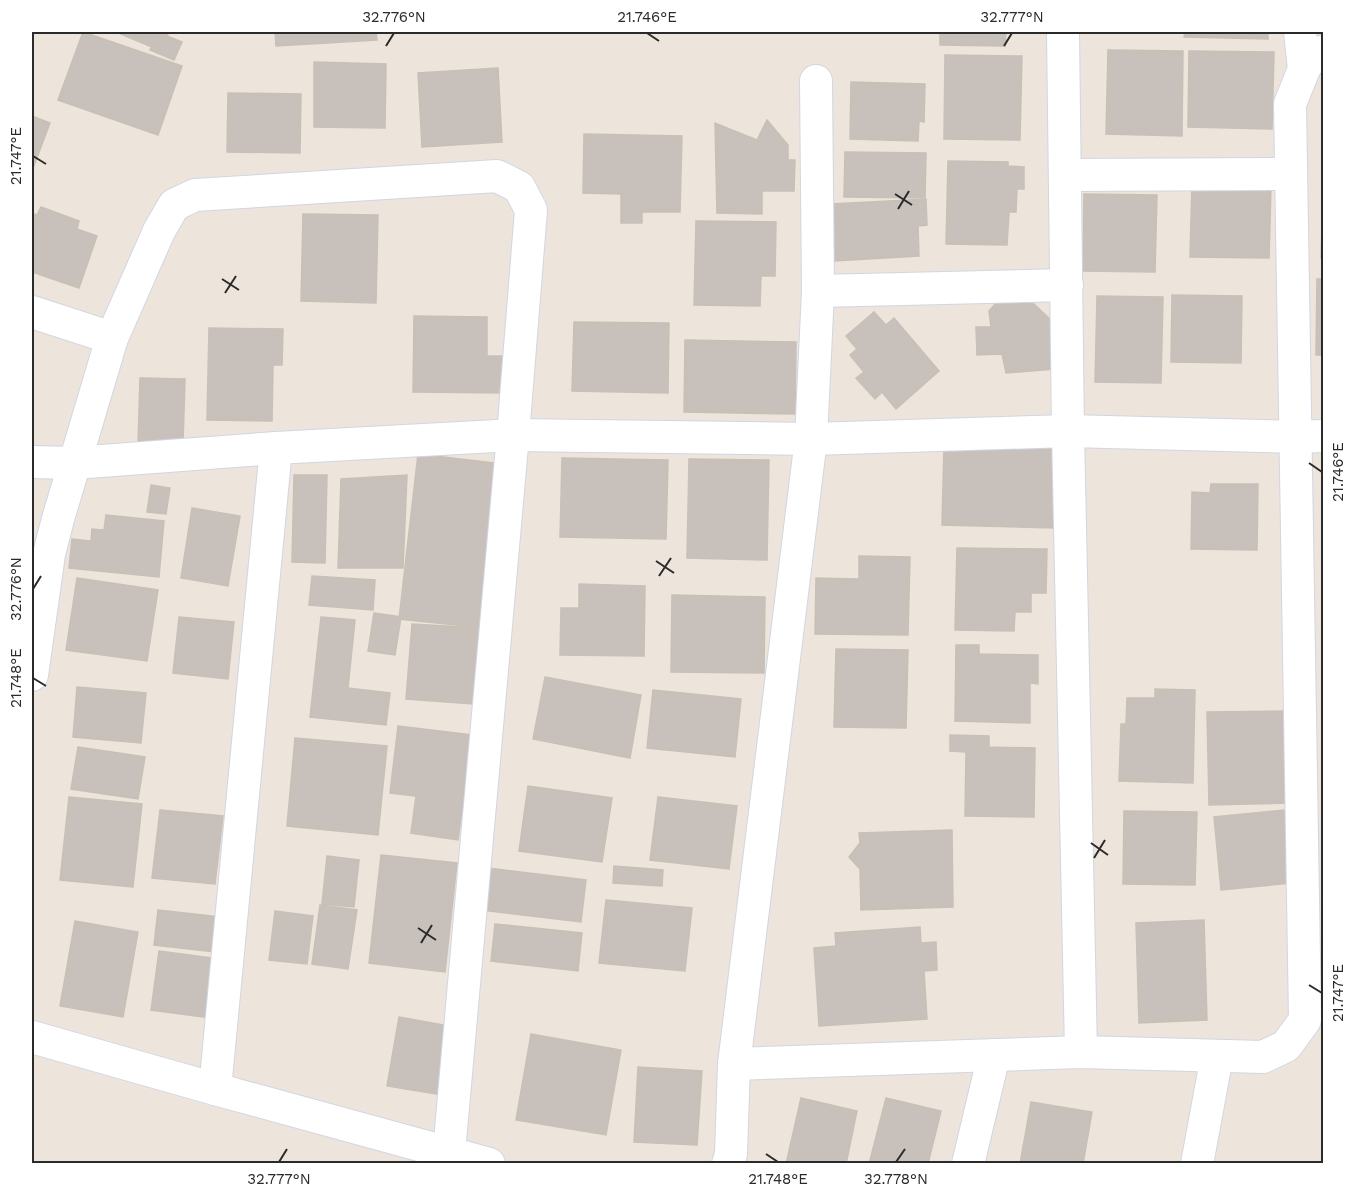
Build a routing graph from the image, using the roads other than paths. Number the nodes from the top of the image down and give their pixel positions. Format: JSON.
{"nodes":[{"id":1,"x":1063,"y":32,"type":"edge"},
{"id":2,"x":1300,"y":32,"type":"edge"},
{"id":3,"x":1314,"y":60,"type":"edge"},
{"id":4,"x":816,"y":81,"type":"dead end"},
{"id":5,"x":1291,"y":174,"type":"junction"},
{"id":6,"x":1065,"y":175,"type":"junction"},
{"id":7,"x":1067,"y":285,"type":"junction"},
{"id":8,"x":818,"y":291,"type":"junction"},
{"id":9,"x":32,"y":312,"type":"edge"},
{"id":10,"x":112,"y":338,"type":"junction"},
{"id":11,"x":1068,"y":431,"type":"junction"},
{"id":12,"x":513,"y":435,"type":"junction"},
{"id":13,"x":1310,"y":437,"type":"edge"},
{"id":14,"x":811,"y":439,"type":"junction"},
{"id":15,"x":276,"y":448,"type":"junction"},
{"id":16,"x":32,"y":462,"type":"edge"},
{"id":17,"x":74,"y":463,"type":"junction"},
{"id":18,"x":32,"y":675,"type":"edge"},
{"id":19,"x":1314,"y":944,"type":"edge"},
{"id":20,"x":32,"y":1037,"type":"edge"},
{"id":21,"x":1081,"y":1052,"type":"junction"},
{"id":22,"x":994,"y":1055,"type":"junction"},
{"id":23,"x":1217,"y":1056,"type":"junction"},
{"id":24,"x":734,"y":1064,"type":"junction"},
{"id":25,"x":215,"y":1089,"type":"junction"},
{"id":26,"x":449,"y":1152,"type":"junction"},
{"id":27,"x":489,"y":1164,"type":"edge"},
{"id":28,"x":728,"y":1164,"type":"edge"},
{"id":29,"x":968,"y":1164,"type":"edge"},
{"id":30,"x":1197,"y":1164,"type":"edge"}],
"edges":[{"from":1,"to":6,"type":"street"},
{"from":2,"to":3,"type":"street"},
{"from":3,"to":5,"type":"street"},
{"from":4,"to":8,"type":"street"},
{"from":5,"to":6,"type":"street"},
{"from":5,"to":13,"type":"street"},
{"from":6,"to":7,"type":"street"},
{"from":7,"to":8,"type":"street"},
{"from":7,"to":11,"type":"street"},
{"from":8,"to":14,"type":"street"},
{"from":9,"to":10,"type":"street"},
{"from":10,"to":12,"type":"street"},
{"from":10,"to":17,"type":"street"},
{"from":11,"to":13,"type":"street"},
{"from":11,"to":14,"type":"street"},
{"from":11,"to":21,"type":"street"},
{"from":12,"to":14,"type":"street"},
{"from":12,"to":15,"type":"street"},
{"from":12,"to":26,"type":"street"},
{"from":13,"to":19,"type":"street"},
{"from":14,"to":24,"type":"street"},
{"from":15,"to":17,"type":"street"},
{"from":15,"to":25,"type":"street"},
{"from":16,"to":17,"type":"street"},
{"from":17,"to":18,"type":"street"},
{"from":19,"to":23,"type":"street"},
{"from":20,"to":25,"type":"street"},
{"from":21,"to":22,"type":"street"},
{"from":21,"to":23,"type":"street"},
{"from":22,"to":24,"type":"street"},
{"from":22,"to":29,"type":"street"},
{"from":23,"to":30,"type":"street"},
{"from":24,"to":28,"type":"street"},
{"from":25,"to":26,"type":"street"},
{"from":26,"to":27,"type":"street"}]}
